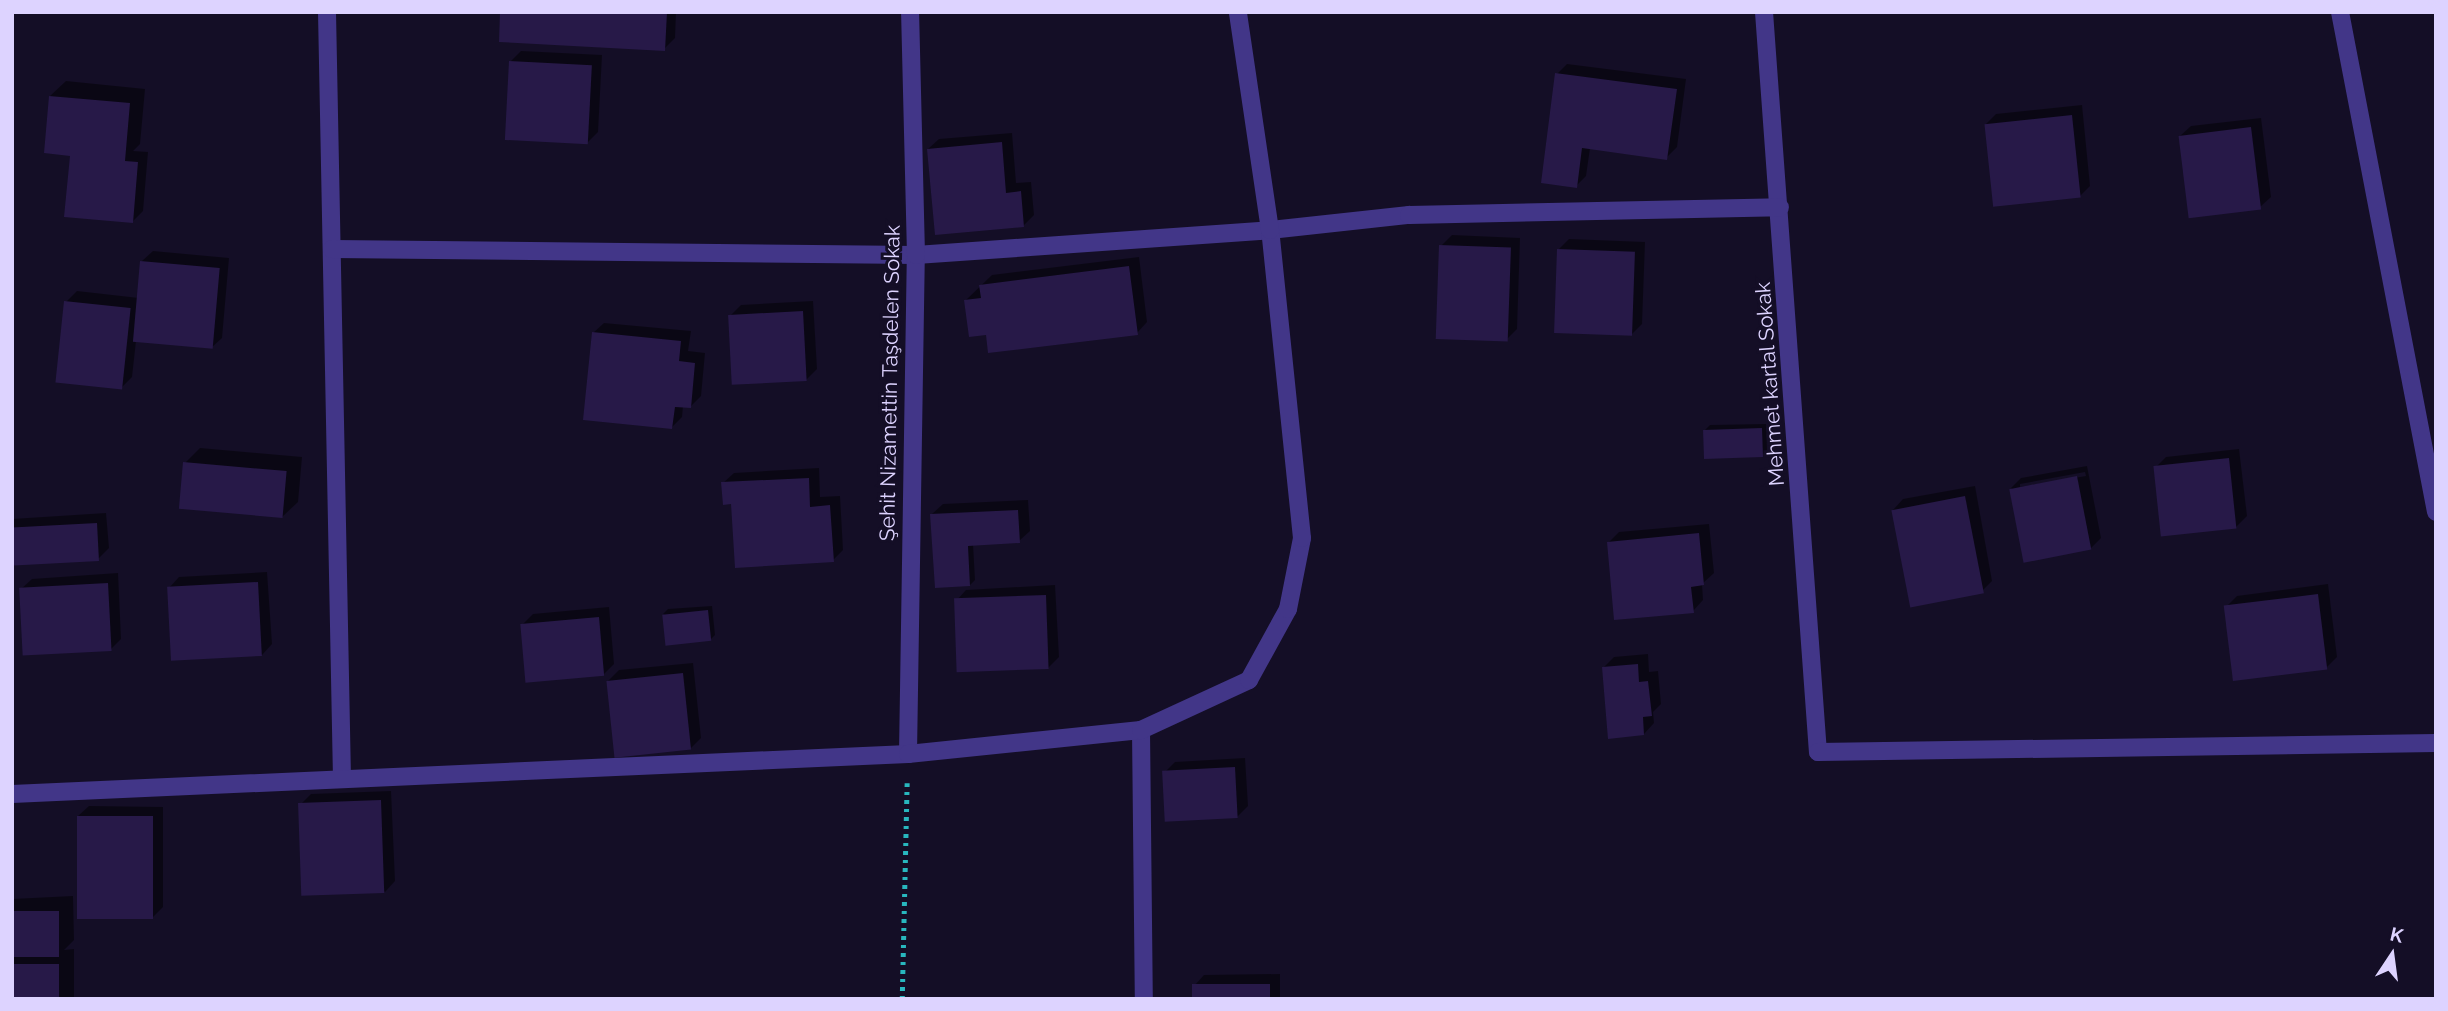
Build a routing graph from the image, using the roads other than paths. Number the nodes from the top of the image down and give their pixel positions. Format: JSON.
{"nodes":[{"id":1,"x":327,"y":12,"type":"edge"},
{"id":2,"x":910,"y":12,"type":"edge"},
{"id":3,"x":1238,"y":12,"type":"edge"},
{"id":4,"x":1764,"y":12,"type":"edge"},
{"id":5,"x":2340,"y":12,"type":"edge"},
{"id":6,"x":1780,"y":207,"type":"junction"},
{"id":7,"x":1270,"y":230,"type":"junction"},
{"id":8,"x":332,"y":250,"type":"junction"},
{"id":9,"x":916,"y":255,"type":"junction"},
{"id":10,"x":2436,"y":512,"type":"edge"},
{"id":11,"x":1141,"y":730,"type":"junction"},
{"id":12,"x":2436,"y":743,"type":"edge"},
{"id":13,"x":908,"y":754,"type":"junction"},
{"id":14,"x":342,"y":777,"type":"junction"},
{"id":15,"x":12,"y":794,"type":"edge"},
{"id":16,"x":1144,"y":999,"type":"edge"}],
"edges":[{"from":1,"to":8,"type":"street"},
{"from":2,"to":9,"type":"street","name":"Şehit Nizamettin Taşdelen Sokak"},
{"from":3,"to":7,"type":"street"},
{"from":4,"to":6,"type":"street","name":"Mehmet kartal Sokak"},
{"from":5,"to":10,"type":"street"},
{"from":6,"to":7,"type":"street"},
{"from":6,"to":12,"type":"street","name":"Mehmet kartal Sokak"},
{"from":7,"to":9,"type":"street"},
{"from":7,"to":11,"type":"street"},
{"from":8,"to":9,"type":"street"},
{"from":8,"to":14,"type":"street"},
{"from":9,"to":13,"type":"street","name":"Şehit Nizamettin Taşdelen Sokak"},
{"from":11,"to":13,"type":"street"},
{"from":11,"to":16,"type":"street"},
{"from":13,"to":14,"type":"street"},
{"from":14,"to":15,"type":"street"}]}
